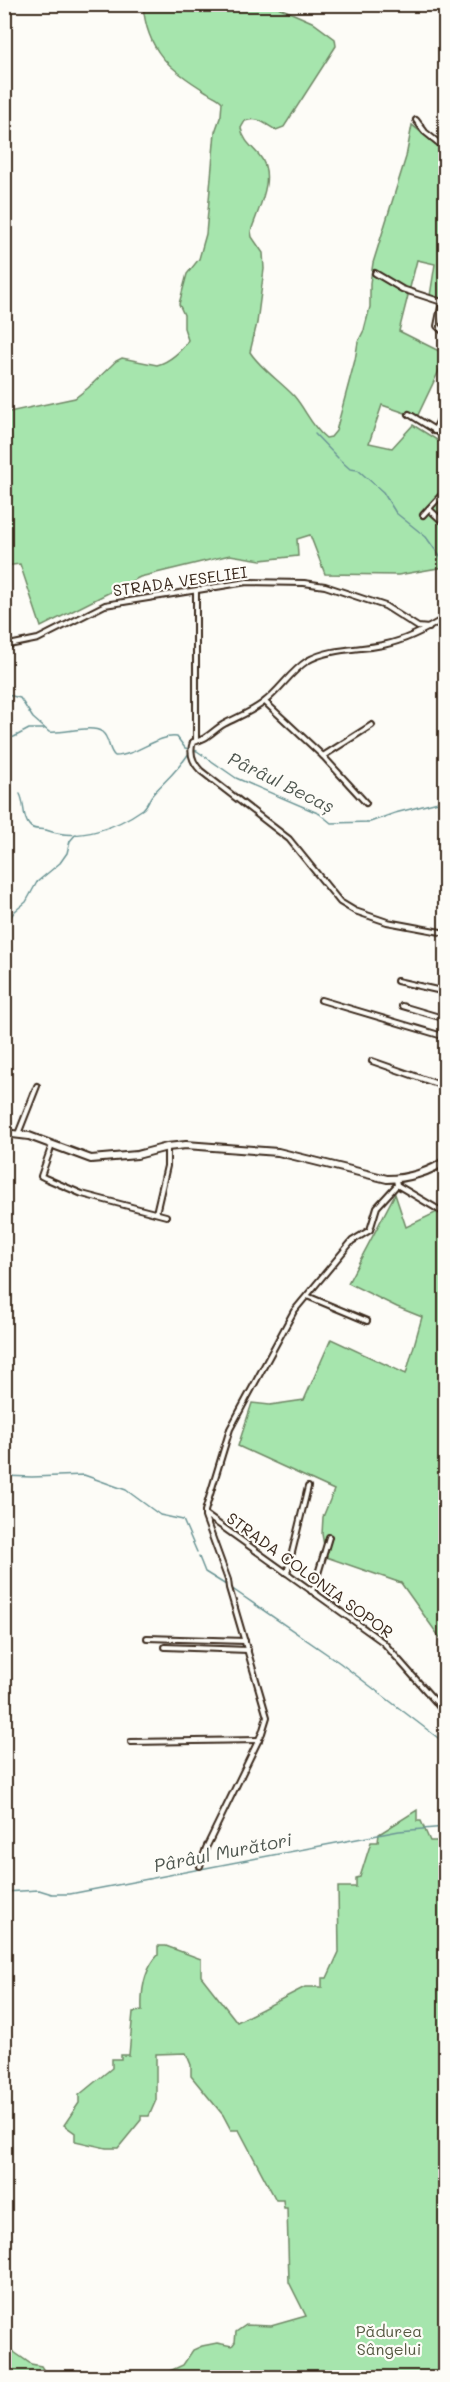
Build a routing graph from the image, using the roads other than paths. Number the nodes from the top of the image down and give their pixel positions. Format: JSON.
{"nodes":[{"id":1,"x":416,"y":120,"type":"dead end"},
{"id":2,"x":446,"y":149,"type":"edge"},
{"id":3,"x":375,"y":273,"type":"dead end"},
{"id":4,"x":446,"y":334,"type":"edge"},
{"id":5,"x":446,"y":408,"type":"edge"},
{"id":6,"x":409,"y":414,"type":"dead end"},
{"id":7,"x":434,"y":430,"type":"junction"},
{"id":8,"x":446,"y":437,"type":"edge"},
{"id":9,"x":446,"y":490,"type":"edge"},
{"id":10,"x":429,"y":509,"type":"junction"},
{"id":11,"x":423,"y":515,"type":"dead end"},
{"id":12,"x":441,"y":520,"type":"dead end"},
{"id":13,"x":196,"y":591,"type":"junction"},
{"id":14,"x":446,"y":617,"type":"edge"},
{"id":15,"x":430,"y":628,"type":"junction"},
{"id":16,"x":4,"y":646,"type":"edge"},
{"id":17,"x":265,"y":702,"type":"junction"},
{"id":18,"x":372,"y":725,"type":"dead end"},
{"id":19,"x":195,"y":742,"type":"junction"},
{"id":20,"x":323,"y":756,"type":"junction"},
{"id":21,"x":366,"y":803,"type":"dead end"},
{"id":22,"x":446,"y":933,"type":"edge"},
{"id":23,"x":397,"y":981,"type":"dead end"},
{"id":24,"x":446,"y":992,"type":"edge"},
{"id":25,"x":321,"y":1000,"type":"dead end"},
{"id":26,"x":402,"y":1006,"type":"dead end"},
{"id":27,"x":446,"y":1019,"type":"edge"},
{"id":28,"x":446,"y":1037,"type":"edge"},
{"id":29,"x":372,"y":1061,"type":"dead end"},
{"id":30,"x":38,"y":1086,"type":"dead end"},
{"id":31,"x":446,"y":1086,"type":"edge"},
{"id":32,"x":4,"y":1133,"type":"edge"},
{"id":33,"x":18,"y":1134,"type":"junction"},
{"id":34,"x":52,"y":1145,"type":"junction"},
{"id":35,"x":168,"y":1147,"type":"junction"},
{"id":36,"x":446,"y":1160,"type":"edge"},
{"id":37,"x":397,"y":1182,"type":"junction"},
{"id":38,"x":156,"y":1213,"type":"junction"},
{"id":39,"x":446,"y":1214,"type":"edge"},
{"id":40,"x":166,"y":1216,"type":"dead end"},
{"id":41,"x":307,"y":1296,"type":"junction"},
{"id":42,"x":367,"y":1321,"type":"dead end"},
{"id":43,"x":308,"y":1487,"type":"dead end"},
{"id":44,"x":205,"y":1514,"type":"junction"},
{"id":45,"x":329,"y":1537,"type":"dead end"},
{"id":46,"x":287,"y":1573,"type":"junction"},
{"id":47,"x":311,"y":1591,"type":"junction"},
{"id":48,"x":147,"y":1638,"type":"dead end"},
{"id":49,"x":245,"y":1641,"type":"junction"},
{"id":50,"x":165,"y":1647,"type":"dead end"},
{"id":51,"x":248,"y":1650,"type":"junction"},
{"id":52,"x":435,"y":1701,"type":"junction"},
{"id":53,"x":446,"y":1707,"type":"edge"},
{"id":54,"x":446,"y":1715,"type":"edge"},
{"id":55,"x":259,"y":1740,"type":"junction"},
{"id":56,"x":131,"y":1742,"type":"dead end"},
{"id":57,"x":200,"y":1866,"type":"dead end"}],
"edges":[{"from":1,"to":2,"type":"street"},
{"from":3,"to":4,"type":"street"},
{"from":5,"to":7,"type":"street"},
{"from":6,"to":7,"type":"street"},
{"from":7,"to":8,"type":"street"},
{"from":9,"to":10,"type":"street"},
{"from":10,"to":11,"type":"street"},
{"from":10,"to":12,"type":"street"},
{"from":13,"to":15,"type":"street","name":"STRADA VESELIEI"},
{"from":13,"to":16,"type":"street","name":"STRADA VESELIEI"},
{"from":13,"to":19,"type":"street"},
{"from":14,"to":15,"type":"street"},
{"from":15,"to":17,"type":"street"},
{"from":17,"to":19,"type":"street"},
{"from":17,"to":20,"type":"street"},
{"from":18,"to":20,"type":"street"},
{"from":19,"to":22,"type":"street"},
{"from":20,"to":21,"type":"street"},
{"from":23,"to":24,"type":"street"},
{"from":25,"to":28,"type":"street"},
{"from":26,"to":27,"type":"street"},
{"from":29,"to":31,"type":"street"},
{"from":30,"to":33,"type":"street"},
{"from":32,"to":33,"type":"main road"},
{"from":33,"to":34,"type":"main road"},
{"from":34,"to":35,"type":"main road"},
{"from":34,"to":38,"type":"street"},
{"from":35,"to":37,"type":"main road"},
{"from":35,"to":38,"type":"street"},
{"from":36,"to":37,"type":"main road"},
{"from":37,"to":39,"type":"street"},
{"from":37,"to":41,"type":"street","name":"STRADA COLONIA SOPOR"},
{"from":38,"to":40,"type":"street"},
{"from":41,"to":42,"type":"street"},
{"from":41,"to":44,"type":"street","name":"STRADA COLONIA SOPOR"},
{"from":43,"to":46,"type":"street"},
{"from":44,"to":46,"type":"street","name":"STRADA COLONIA SOPOR"},
{"from":44,"to":49,"type":"street"},
{"from":45,"to":47,"type":"street"},
{"from":46,"to":47,"type":"street","name":"STRADA COLONIA SOPOR"},
{"from":47,"to":52,"type":"street","name":"STRADA COLONIA SOPOR"},
{"from":48,"to":49,"type":"street"},
{"from":49,"to":51,"type":"street"},
{"from":50,"to":51,"type":"street"},
{"from":51,"to":55,"type":"street"},
{"from":52,"to":53,"type":"street"},
{"from":52,"to":54,"type":"street","name":"STRADA COLONIA SOPOR"},
{"from":55,"to":56,"type":"street"},
{"from":55,"to":57,"type":"street"}]}
